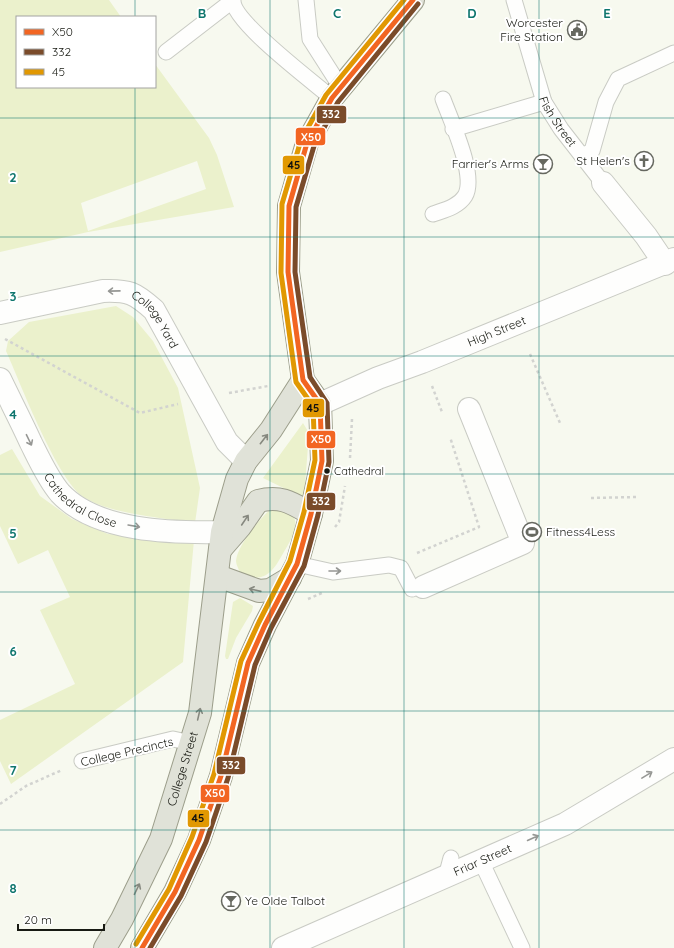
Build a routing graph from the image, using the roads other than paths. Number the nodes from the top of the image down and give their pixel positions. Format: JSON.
{"nodes":[{"id":1,"x":233,"y":0,"type":"edge"},
{"id":2,"x":306,"y":0,"type":"edge"},
{"id":3,"x":414,"y":0,"type":"edge"},
{"id":4,"x":514,"y":0,"type":"edge"},
{"id":5,"x":166,"y":52,"type":"dead end"},
{"id":6,"x":674,"y":53,"type":"edge"},
{"id":7,"x":336,"y":92,"type":"junction"},
{"id":8,"x":443,"y":99,"type":"dead end"},
{"id":9,"x":544,"y":102,"type":"junction"},
{"id":10,"x":453,"y":129,"type":"junction"},
{"id":11,"x":582,"y":156,"type":"junction"},
{"id":12,"x":603,"y":183,"type":"joint"},
{"id":13,"x":433,"y":214,"type":"dead end"},
{"id":14,"x":669,"y":262,"type":"edge"},
{"id":15,"x":0,"y":313,"type":"edge"},
{"id":16,"x":0,"y":379,"type":"edge"},
{"id":17,"x":302,"y":380,"type":"junction"},
{"id":18,"x":320,"y":404,"type":"junction"},
{"id":19,"x":469,"y":409,"type":"dead end"},
{"id":20,"x":246,"y":461,"type":"junction"},
{"id":21,"x":312,"y":514,"type":"junction"},
{"id":22,"x":221,"y":541,"type":"junction"},
{"id":23,"x":293,"y":571,"type":"junction"},
{"id":24,"x":218,"y":576,"type":"junction"},
{"id":25,"x":417,"y":588,"type":"joint"},
{"id":26,"x":191,"y":743,"type":"junction"},
{"id":27,"x":674,"y":759,"type":"edge"},
{"id":28,"x":82,"y":762,"type":"road end"},
{"id":29,"x":481,"y":861,"type":"junction"},
{"id":30,"x":105,"y":948,"type":"edge"},
{"id":31,"x":142,"y":948,"type":"edge"},
{"id":32,"x":283,"y":948,"type":"edge"},
{"id":33,"x":522,"y":948,"type":"edge"}],
"edges":[{"from":1,"to":5,"type":"lane"},
{"from":1,"to":7,"type":"lane"},
{"from":2,"to":7,"type":"lane"},
{"from":3,"to":7,"type":"main road"},
{"from":4,"to":9,"type":"lane","name":"Fish Street"},
{"from":6,"to":11,"type":"lane"},
{"from":7,"to":17,"type":"main road"},
{"from":8,"to":10,"type":"lane"},
{"from":9,"to":10,"type":"lane"},
{"from":9,"to":11,"type":"lane","name":"Fish Street"},
{"from":10,"to":13,"type":"lane"},
{"from":11,"to":12,"type":"lane","name":"Fish Street"},
{"from":12,"to":14,"type":"street","name":"Fish Street"},
{"from":14,"to":18,"type":"street","name":"High Street"},
{"from":20,"to":15,"type":"street","name":"College Yard","one_way":true},
{"from":16,"to":22,"type":"street","name":"Cathedral Close","one_way":true},
{"from":17,"to":18,"type":"main road"},
{"from":20,"to":17,"type":"main road","name":"College Street","one_way":true},
{"from":18,"to":21,"type":"main road"},
{"from":19,"to":25,"type":"street"},
{"from":20,"to":22,"type":"main road","name":"College Street"},
{"from":22,"to":21,"type":"main road","one_way":true},
{"from":21,"to":23,"type":"main road"},
{"from":22,"to":24,"type":"main road","name":"College Street"},
{"from":23,"to":24,"type":"main road","one_way":true},
{"from":23,"to":25,"type":"lane","one_way":true},
{"from":23,"to":31,"type":"main road"},
{"from":26,"to":24,"type":"main road","name":"College Street","one_way":true},
{"from":26,"to":28,"type":"lane","name":"College Precincts"},
{"from":30,"to":26,"type":"main road","name":"College Street","one_way":true},
{"from":29,"to":27,"type":"street","name":"Friar Street","one_way":true},
{"from":29,"to":32,"type":"street","name":"Friar Street"},
{"from":29,"to":33,"type":"lane"}]}
